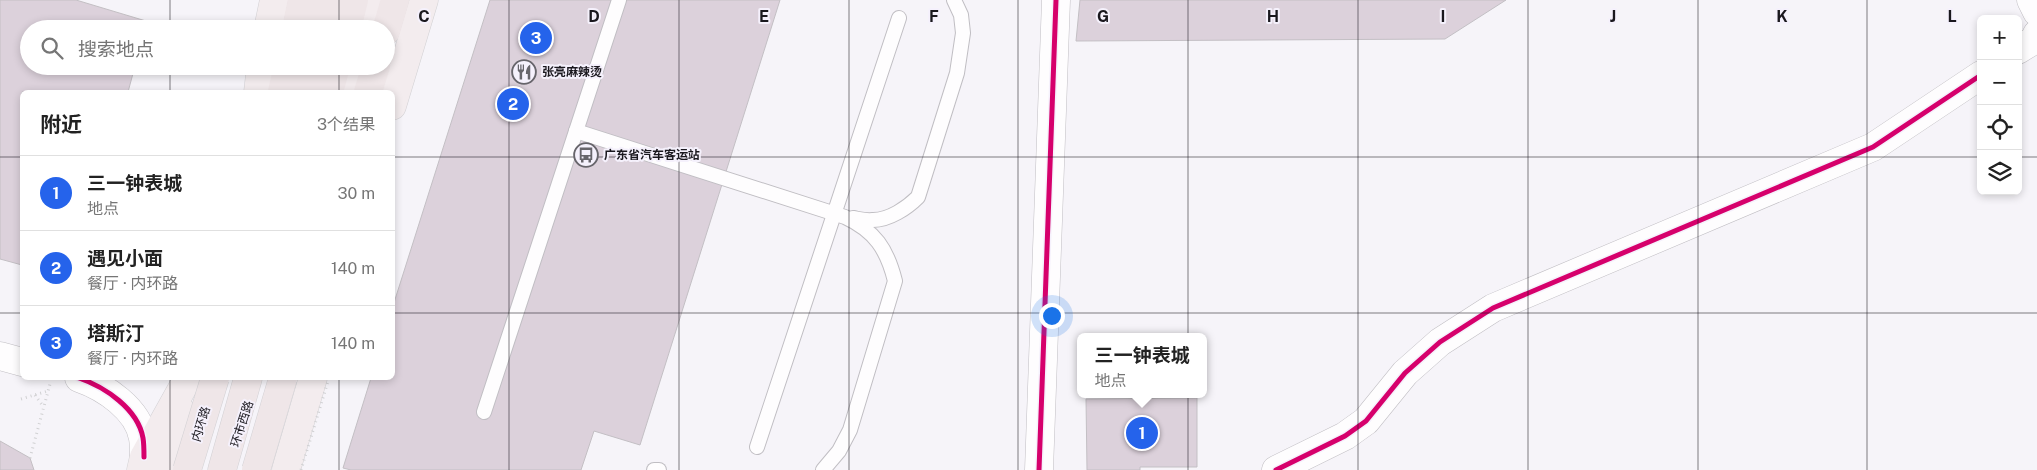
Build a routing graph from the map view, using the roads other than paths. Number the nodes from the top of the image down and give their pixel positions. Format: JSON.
{"nodes":[{"id":1,"x":274,"y":0,"type":"edge"},
{"id":2,"x":302,"y":0,"type":"edge"},
{"id":3,"x":314,"y":0,"type":"edge"},
{"id":4,"x":329,"y":0,"type":"edge"},
{"id":5,"x":354,"y":0,"type":"edge"},
{"id":6,"x":372,"y":0,"type":"edge"},
{"id":7,"x":396,"y":0,"type":"edge"},
{"id":8,"x":424,"y":0,"type":"edge"},
{"id":9,"x":619,"y":0,"type":"edge"},
{"id":10,"x":954,"y":0,"type":"edge"},
{"id":11,"x":1056,"y":0,"type":"edge"},
{"id":12,"x":2031,"y":0,"type":"edge"},
{"id":13,"x":2037,"y":12,"type":"edge"},
{"id":14,"x":899,"y":18,"type":"dead end"},
{"id":15,"x":270,"y":20,"type":"edge"},
{"id":16,"x":298,"y":20,"type":"edge"},
{"id":17,"x":309,"y":20,"type":"edge"},
{"id":18,"x":323,"y":20,"type":"edge"},
{"id":19,"x":349,"y":20,"type":"edge"},
{"id":20,"x":366,"y":20,"type":"edge"},
{"id":21,"x":390,"y":20,"type":"edge"},
{"id":22,"x":2037,"y":34,"type":"edge"},
{"id":23,"x":2022,"y":48,"type":"edge"},
{"id":24,"x":261,"y":75,"type":"edge"},
{"id":25,"x":286,"y":75,"type":"edge"},
{"id":26,"x":292,"y":75,"type":"edge"},
{"id":27,"x":308,"y":75,"type":"edge"},
{"id":28,"x":334,"y":75,"type":"edge"},
{"id":29,"x":352,"y":75,"type":"edge"},
{"id":30,"x":373,"y":75,"type":"edge"},
{"id":31,"x":1977,"y":78,"type":"edge"},
{"id":32,"x":258,"y":90,"type":"edge"},
{"id":33,"x":282,"y":90,"type":"edge"},
{"id":34,"x":288,"y":90,"type":"edge"},
{"id":35,"x":304,"y":90,"type":"edge"},
{"id":36,"x":330,"y":90,"type":"edge"},
{"id":37,"x":348,"y":90,"type":"edge"},
{"id":38,"x":369,"y":90,"type":"edge"},
{"id":39,"x":395,"y":96,"type":"edge"},
{"id":40,"x":576,"y":131,"type":"junction"},
{"id":41,"x":840,"y":215,"type":"junction"},
{"id":42,"x":0,"y":356,"type":"edge"},
{"id":43,"x":20,"y":361,"type":"edge"},
{"id":44,"x":84,"y":380,"type":"edge"},
{"id":45,"x":187,"y":380,"type":"edge"},
{"id":46,"x":192,"y":380,"type":"edge"},
{"id":47,"x":214,"y":380,"type":"edge"},
{"id":48,"x":247,"y":380,"type":"edge"},
{"id":49,"x":256,"y":380,"type":"edge"},
{"id":50,"x":283,"y":380,"type":"edge"},
{"id":51,"x":312,"y":380,"type":"edge"},
{"id":52,"x":484,"y":412,"type":"dead end"},
{"id":53,"x":757,"y":447,"type":"dead end"},
{"id":54,"x":150,"y":466,"type":"edge"},
{"id":55,"x":187,"y":470,"type":"edge"},
{"id":56,"x":222,"y":470,"type":"edge"},
{"id":57,"x":227,"y":470,"type":"edge"},
{"id":58,"x":256,"y":470,"type":"edge"},
{"id":59,"x":286,"y":470,"type":"edge"},
{"id":60,"x":654,"y":470,"type":"edge"},
{"id":61,"x":658,"y":470,"type":"edge"},
{"id":62,"x":823,"y":470,"type":"edge"},
{"id":63,"x":1039,"y":470,"type":"edge"},
{"id":64,"x":1276,"y":470,"type":"edge"}],
"edges":[{"from":1,"to":15,"type":"main road"},
{"from":2,"to":16,"type":"highway"},
{"from":3,"to":17,"type":"main road"},
{"from":4,"to":18,"type":"highway"},
{"from":5,"to":19,"type":"highway"},
{"from":6,"to":20,"type":"main road"},
{"from":7,"to":21,"type":"highway"},
{"from":8,"to":39,"type":"main road"},
{"from":9,"to":40,"type":"lane"},
{"from":10,"to":41,"type":"lane"},
{"from":11,"to":63,"type":"street"},
{"from":12,"to":13,"type":"street"},
{"from":14,"to":41,"type":"lane"},
{"from":22,"to":23,"type":"street"},
{"from":24,"to":32,"type":"main road"},
{"from":25,"to":33,"type":"highway"},
{"from":26,"to":34,"type":"main road"},
{"from":27,"to":35,"type":"highway"},
{"from":28,"to":36,"type":"highway"},
{"from":29,"to":37,"type":"main road"},
{"from":30,"to":38,"type":"highway"},
{"from":31,"to":64,"type":"street"},
{"from":40,"to":41,"type":"lane"},
{"from":40,"to":52,"type":"lane"},
{"from":41,"to":53,"type":"lane"},
{"from":41,"to":62,"type":"lane"},
{"from":42,"to":43,"type":"street"},
{"from":44,"to":54,"type":"street"},
{"from":45,"to":54,"type":"main road"},
{"from":46,"to":54,"type":"main road"},
{"from":47,"to":55,"type":"highway","name":"内环路","bridge":true},
{"from":48,"to":56,"type":"highway"},
{"from":49,"to":57,"type":"main road","name":"环市西路"},
{"from":50,"to":58,"type":"highway","bridge":true},
{"from":51,"to":59,"type":"main road"},
{"from":60,"to":61,"type":"lane"}]}
